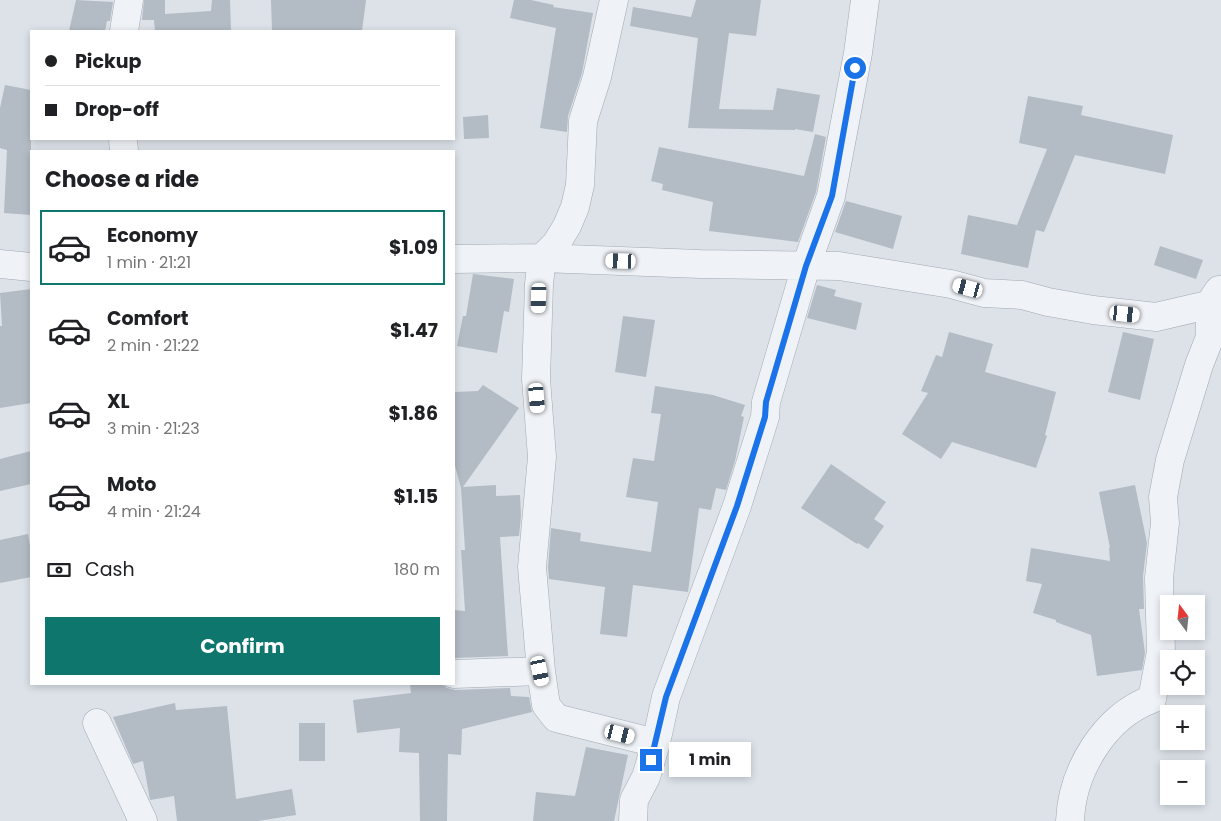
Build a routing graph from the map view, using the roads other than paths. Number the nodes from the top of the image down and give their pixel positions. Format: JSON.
{"nodes":[{"id":1,"x":129,"y":0,"type":"edge"},
{"id":2,"x":614,"y":0,"type":"edge"},
{"id":3,"x":865,"y":0,"type":"edge"},
{"id":4,"x":124,"y":30,"type":"edge"},
{"id":5,"x":542,"y":258,"type":"junction"},
{"id":6,"x":455,"y":259,"type":"edge"},
{"id":7,"x":0,"y":264,"type":"edge"},
{"id":8,"x":30,"y":266,"type":"edge"},
{"id":9,"x":806,"y":266,"type":"junction"},
{"id":10,"x":1217,"y":297,"type":"edge"},
{"id":11,"x":540,"y":671,"type":"junction"},
{"id":12,"x":455,"y":674,"type":"edge"},
{"id":13,"x":97,"y":723,"type":"dead end"},
{"id":14,"x":656,"y":743,"type":"junction"},
{"id":15,"x":143,"y":821,"type":"edge"},
{"id":16,"x":633,"y":821,"type":"edge"},
{"id":17,"x":1070,"y":821,"type":"edge"}],
"edges":[{"from":1,"to":4,"type":"street"},
{"from":2,"to":5,"type":"street"},
{"from":3,"to":9,"type":"street"},
{"from":5,"to":6,"type":"street"},
{"from":5,"to":9,"type":"street"},
{"from":5,"to":11,"type":"street"},
{"from":7,"to":8,"type":"street"},
{"from":9,"to":10,"type":"street"},
{"from":9,"to":14,"type":"street"},
{"from":10,"to":17,"type":"street"},
{"from":11,"to":12,"type":"street"},
{"from":11,"to":14,"type":"street"},
{"from":13,"to":15,"type":"street"},
{"from":14,"to":16,"type":"street"}]}
